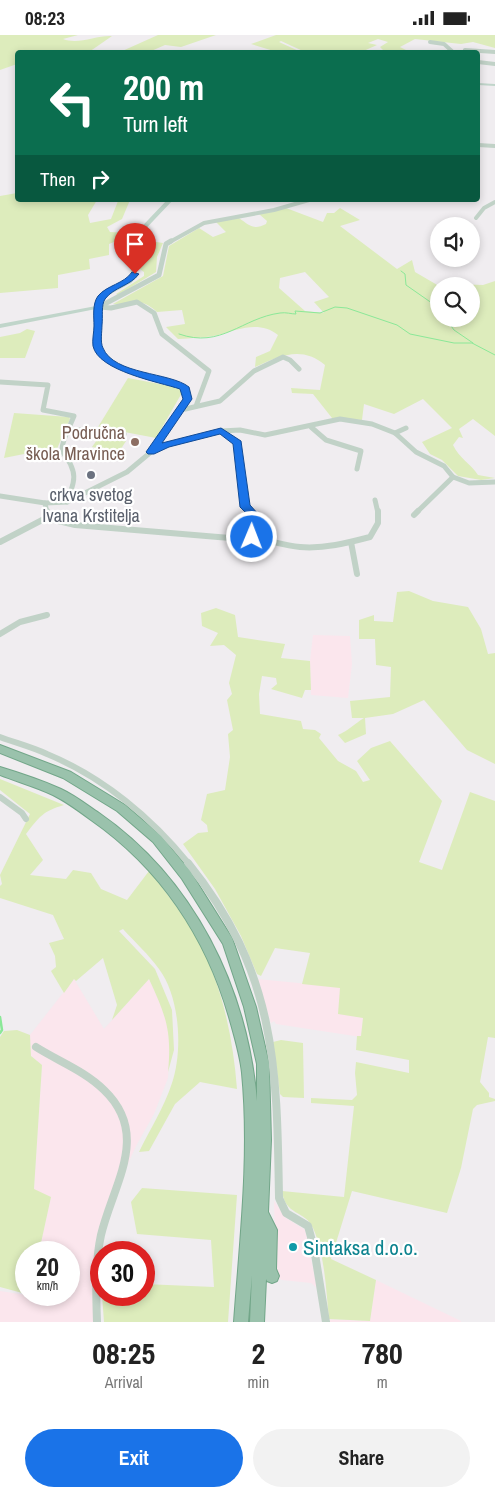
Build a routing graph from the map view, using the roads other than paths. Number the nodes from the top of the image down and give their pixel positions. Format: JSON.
{"nodes":[{"id":1,"x":430,"y":42,"type":"dead end"},
{"id":2,"x":451,"y":50,"type":"edge"},
{"id":3,"x":480,"y":51,"type":"edge"},
{"id":4,"x":495,"y":52,"type":"edge"},
{"id":5,"x":480,"y":62,"type":"edge"},
{"id":6,"x":495,"y":64,"type":"edge"},
{"id":7,"x":480,"y":84,"type":"edge"},
{"id":8,"x":495,"y":85,"type":"edge"},
{"id":9,"x":480,"y":145,"type":"edge"},
{"id":10,"x":495,"y":146,"type":"edge"},
{"id":11,"x":168,"y":202,"type":"edge"},
{"id":12,"x":300,"y":202,"type":"edge"},
{"id":13,"x":495,"y":202,"type":"edge"},
{"id":14,"x":477,"y":217,"type":"edge"},
{"id":15,"x":99,"y":307,"type":"junction"},
{"id":16,"x":0,"y":326,"type":"edge"},
{"id":17,"x":299,"y":369,"type":"dead end"},
{"id":18,"x":0,"y":383,"type":"edge"},
{"id":19,"x":196,"y":406,"type":"junction"},
{"id":20,"x":181,"y":410,"type":"junction"},
{"id":21,"x":311,"y":427,"type":"junction"},
{"id":22,"x":406,"y":428,"type":"dead end"},
{"id":23,"x":68,"y":430,"type":"junction"},
{"id":24,"x":221,"y":431,"type":"junction"},
{"id":25,"x":395,"y":433,"type":"junction"},
{"id":26,"x":124,"y":434,"type":"dead end"},
{"id":27,"x":151,"y":452,"type":"junction"},
{"id":28,"x":357,"y":469,"type":"dead end"},
{"id":29,"x":454,"y":477,"type":"junction"},
{"id":30,"x":495,"y":482,"type":"edge"},
{"id":31,"x":0,"y":497,"type":"edge"},
{"id":32,"x":375,"y":500,"type":"dead end"},
{"id":33,"x":67,"y":502,"type":"junction"},
{"id":34,"x":45,"y":503,"type":"junction"},
{"id":35,"x":414,"y":515,"type":"dead end"},
{"id":36,"x":46,"y":518,"type":"junction"},
{"id":37,"x":252,"y":537,"type":"junction"},
{"id":38,"x":0,"y":542,"type":"edge"},
{"id":39,"x":351,"y":542,"type":"junction"},
{"id":40,"x":357,"y":574,"type":"dead end"},
{"id":41,"x":47,"y":615,"type":"dead end"},
{"id":42,"x":0,"y":634,"type":"edge"},
{"id":43,"x":0,"y":737,"type":"edge"},
{"id":44,"x":0,"y":749,"type":"edge"},
{"id":45,"x":0,"y":771,"type":"edge"},
{"id":46,"x":0,"y":797,"type":"edge"},
{"id":47,"x":26,"y":819,"type":"dead end"},
{"id":48,"x":36,"y":1047,"type":"dead end"},
{"id":49,"x":262,"y":1215,"type":"junction"},
{"id":50,"x":272,"y":1276,"type":"dead end"},
{"id":51,"x":97,"y":1322,"type":"edge"},
{"id":52,"x":241,"y":1322,"type":"edge"},
{"id":53,"x":257,"y":1322,"type":"edge"},
{"id":54,"x":326,"y":1322,"type":"edge"}],
"edges":[{"from":1,"to":2,"type":"street"},
{"from":3,"to":4,"type":"street"},
{"from":5,"to":6,"type":"street"},
{"from":7,"to":8,"type":"main road"},
{"from":9,"to":10,"type":"street"},
{"from":11,"to":15,"type":"main road"},
{"from":12,"to":15,"type":"street"},
{"from":13,"to":14,"type":"street"},
{"from":15,"to":16,"type":"main road"},
{"from":15,"to":19,"type":"street"},
{"from":15,"to":20,"type":"street"},
{"from":17,"to":19,"type":"street"},
{"from":18,"to":23,"type":"street"},
{"from":19,"to":20,"type":"street"},
{"from":20,"to":27,"type":"street"},
{"from":21,"to":24,"type":"street"},
{"from":21,"to":25,"type":"street"},
{"from":21,"to":28,"type":"street"},
{"from":22,"to":25,"type":"street"},
{"from":23,"to":26,"type":"street"},
{"from":23,"to":33,"type":"street"},
{"from":24,"to":27,"type":"street"},
{"from":24,"to":37,"type":"street"},
{"from":25,"to":29,"type":"street"},
{"from":27,"to":33,"type":"street"},
{"from":29,"to":30,"type":"street"},
{"from":29,"to":35,"type":"street"},
{"from":31,"to":34,"type":"street"},
{"from":32,"to":39,"type":"street"},
{"from":33,"to":34,"type":"street"},
{"from":34,"to":36,"type":"street"},
{"from":36,"to":37,"type":"street"},
{"from":36,"to":38,"type":"street"},
{"from":37,"to":39,"type":"street"},
{"from":39,"to":40,"type":"street"},
{"from":41,"to":42,"type":"street"},
{"from":43,"to":54,"type":"street"},
{"from":44,"to":49,"type":"highway"},
{"from":45,"to":52,"type":"highway"},
{"from":46,"to":47,"type":"street"},
{"from":48,"to":51,"type":"street"},
{"from":49,"to":50,"type":"highway"},
{"from":49,"to":53,"type":"highway"}]}
